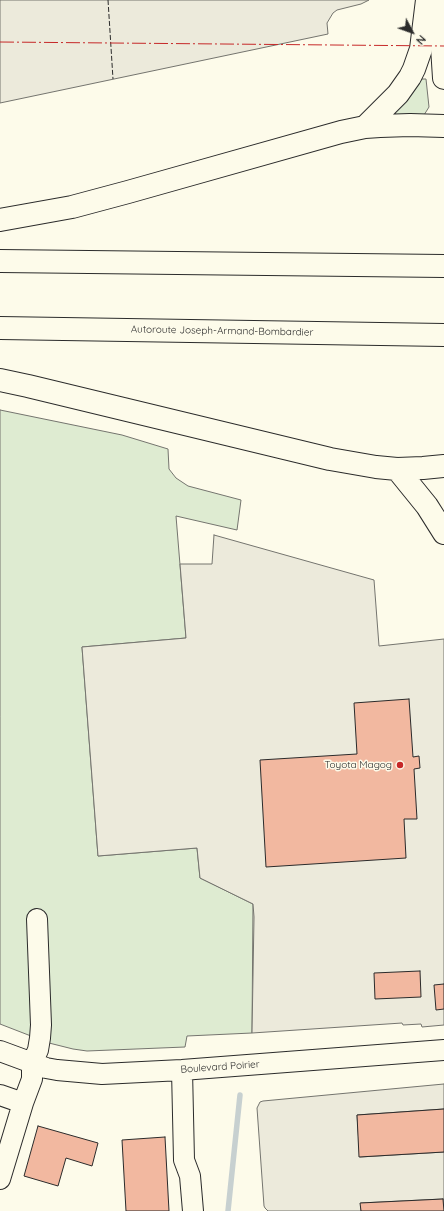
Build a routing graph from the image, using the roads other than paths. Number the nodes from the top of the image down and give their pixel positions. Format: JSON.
{"nodes":[{"id":1,"x":427,"y":0,"type":"edge"},
{"id":2,"x":439,"y":0,"type":"edge"},
{"id":3,"x":444,"y":78,"type":"edge"},
{"id":4,"x":444,"y":126,"type":"edge"},
{"id":5,"x":364,"y":127,"type":"junction"},
{"id":6,"x":0,"y":220,"type":"edge"},
{"id":7,"x":0,"y":261,"type":"edge"},
{"id":8,"x":444,"y":266,"type":"edge"},
{"id":9,"x":0,"y":328,"type":"edge"},
{"id":10,"x":444,"y":335,"type":"edge"},
{"id":11,"x":0,"y":380,"type":"edge"},
{"id":12,"x":444,"y":466,"type":"edge"},
{"id":13,"x":397,"y":469,"type":"junction"},
{"id":14,"x":444,"y":533,"type":"edge"},
{"id":15,"x":37,"y":919,"type":"dead end"},
{"id":16,"x":444,"y":1050,"type":"edge"},
{"id":17,"x":0,"y":1051,"type":"edge"},
{"id":18,"x":32,"y":1063,"type":"junction"},
{"id":19,"x":182,"y":1070,"type":"junction"},
{"id":20,"x":0,"y":1095,"type":"edge"},
{"id":21,"x":24,"y":1103,"type":"junction"},
{"id":22,"x":0,"y":1179,"type":"edge"},
{"id":23,"x":192,"y":1211,"type":"edge"}],
"edges":[{"from":1,"to":5,"type":"main road"},
{"from":2,"to":3,"type":"main road"},
{"from":4,"to":5,"type":"main road"},
{"from":5,"to":6,"type":"main road"},
{"from":7,"to":8,"type":"main road"},
{"from":9,"to":10,"type":"main road","name":"Autoroute Joseph-Armand-Bombardier"},
{"from":11,"to":13,"type":"main road"},
{"from":12,"to":13,"type":"main road"},
{"from":13,"to":14,"type":"main road"},
{"from":15,"to":18,"type":"street"},
{"from":16,"to":19,"type":"street","name":"Boulevard Poirier"},
{"from":17,"to":18,"type":"street","name":"Boulevard Poirier"},
{"from":18,"to":19,"type":"street","name":"Boulevard Poirier"},
{"from":18,"to":21,"type":"street"},
{"from":19,"to":23,"type":"street"},
{"from":20,"to":21,"type":"street"},
{"from":21,"to":22,"type":"street"}]}
